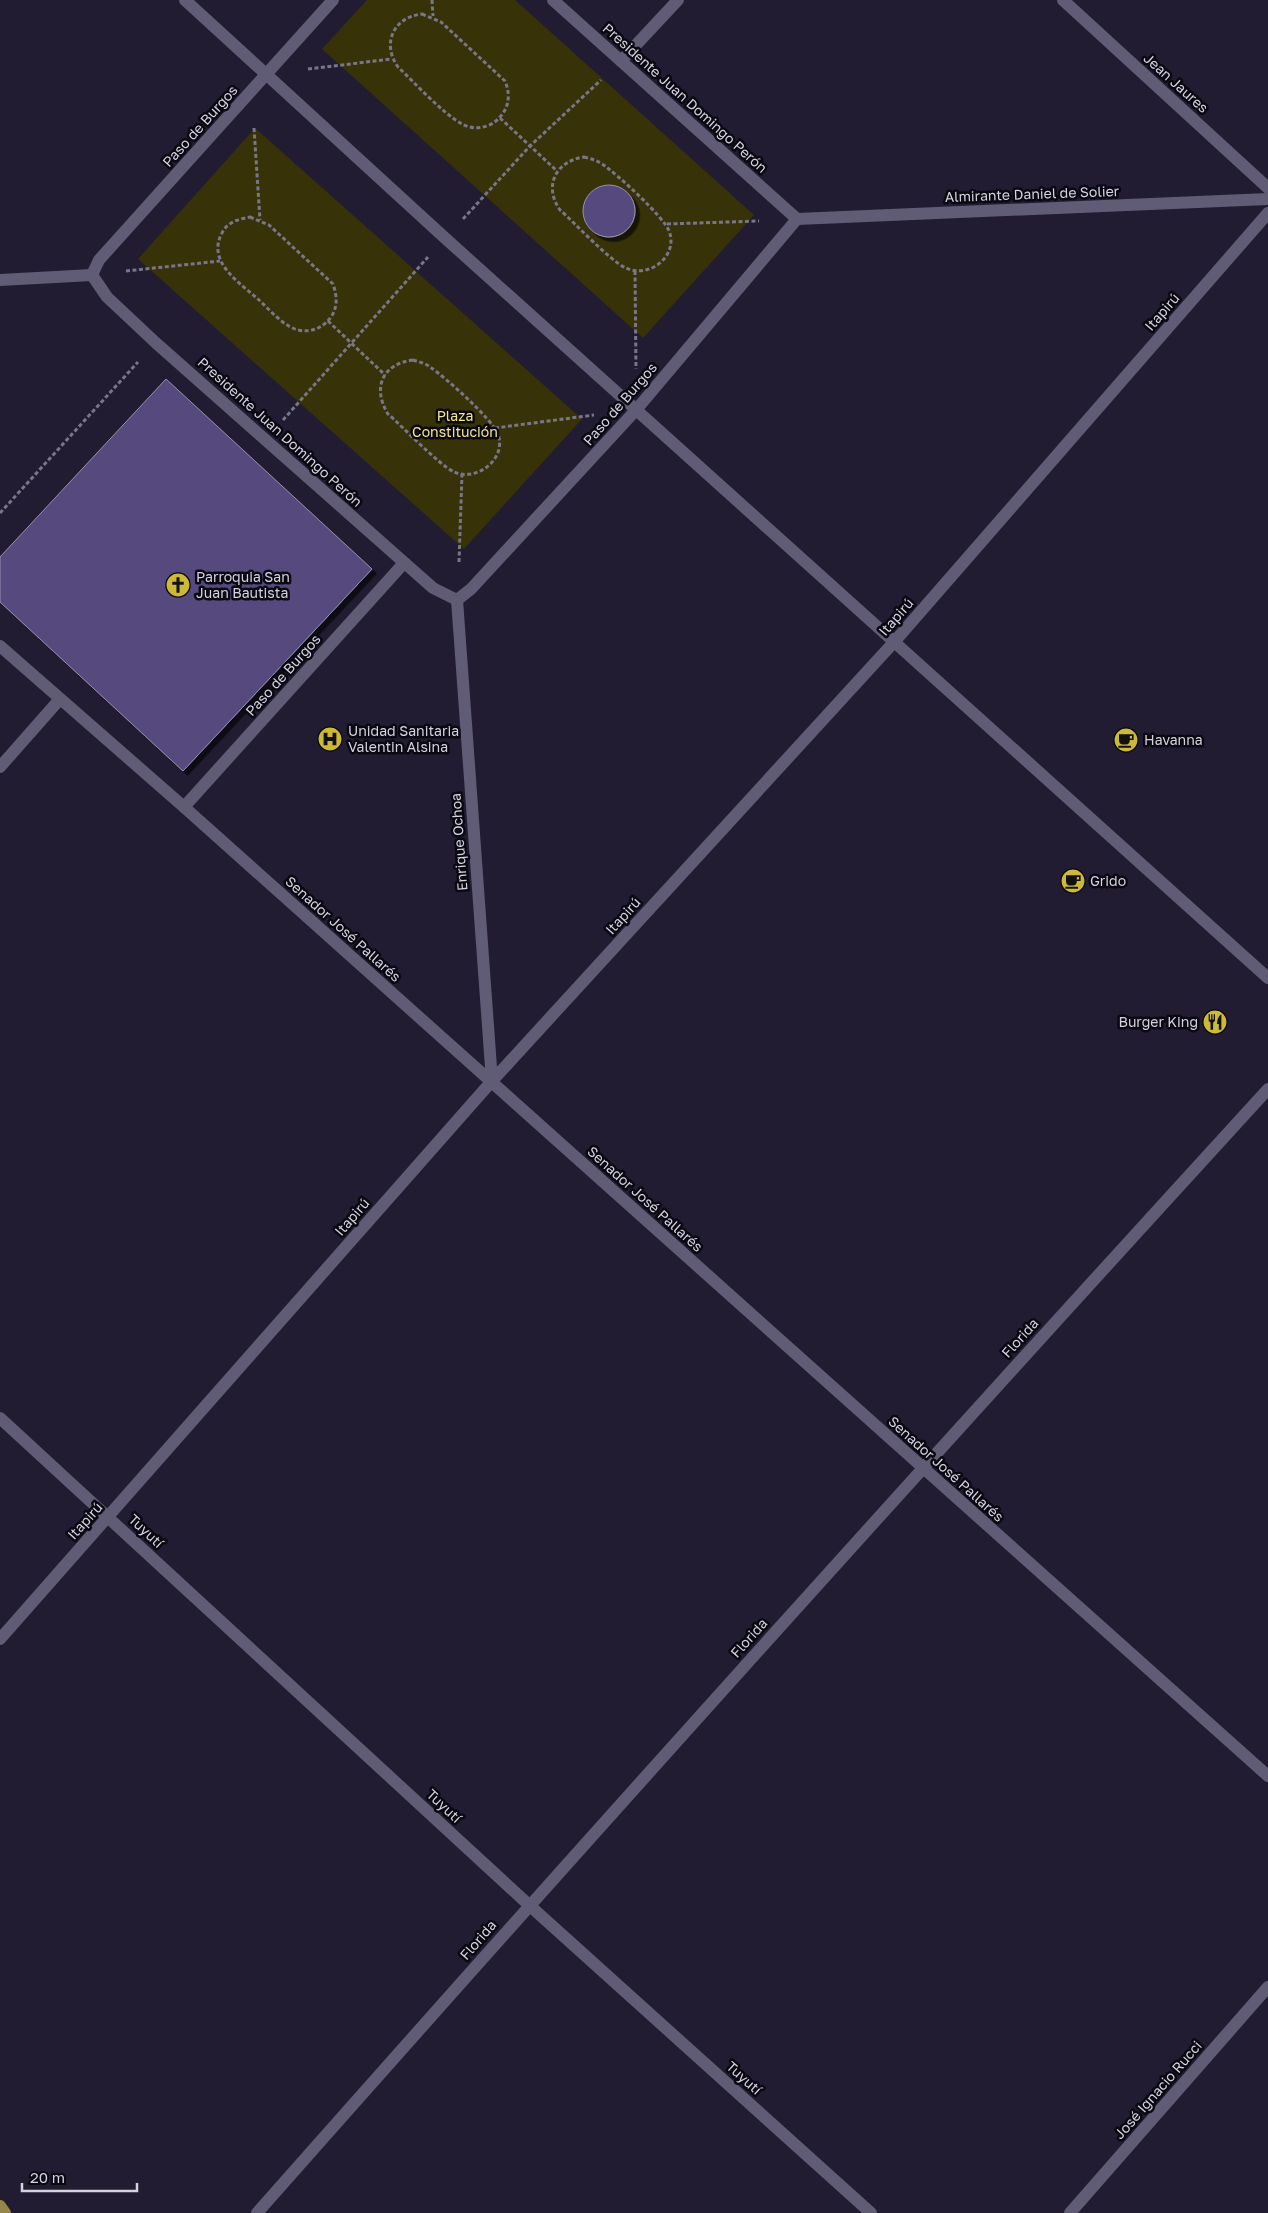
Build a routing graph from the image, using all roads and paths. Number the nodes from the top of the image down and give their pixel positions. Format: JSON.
{"nodes":[{"id":1,"x":185,"y":0,"type":"edge"},
{"id":2,"x":334,"y":0,"type":"edge"},
{"id":3,"x":432,"y":0,"type":"edge"},
{"id":4,"x":553,"y":0,"type":"edge"},
{"id":5,"x":678,"y":0,"type":"edge"},
{"id":6,"x":1063,"y":0,"type":"edge"},
{"id":7,"x":433,"y":16,"type":"junction"},
{"id":8,"x":392,"y":59,"type":"junction"},
{"id":9,"x":621,"y":60,"type":"junction"},
{"id":10,"x":266,"y":75,"type":"junction"},
{"id":11,"x":251,"y":92,"type":"junction"},
{"id":12,"x":500,"y":118,"type":"junction"},
{"id":13,"x":530,"y":146,"type":"junction"},
{"id":14,"x":557,"y":171,"type":"junction"},
{"id":15,"x":1268,"y":188,"type":"edge"},
{"id":16,"x":1268,"y":199,"type":"edge"},
{"id":17,"x":1268,"y":213,"type":"edge"},
{"id":18,"x":797,"y":219,"type":"junction"},
{"id":19,"x":260,"y":220,"type":"junction"},
{"id":20,"x":667,"y":224,"type":"junction"},
{"id":21,"x":445,"y":238,"type":"junction"},
{"id":22,"x":220,"y":261,"type":"junction"},
{"id":23,"x":634,"y":271,"type":"junction"},
{"id":24,"x":92,"y":275,"type":"junction"},
{"id":25,"x":0,"y":280,"type":"edge"},
{"id":26,"x":328,"y":322,"type":"junction"},
{"id":27,"x":156,"y":342,"type":"junction"},
{"id":28,"x":352,"y":344,"type":"junction"},
{"id":29,"x":385,"y":374,"type":"junction"},
{"id":30,"x":636,"y":410,"type":"junction"},
{"id":31,"x":495,"y":428,"type":"junction"},
{"id":32,"x":266,"y":439,"type":"junction"},
{"id":33,"x":462,"y":474,"type":"junction"},
{"id":34,"x":0,"y":513,"type":"edge"},
{"id":35,"x":404,"y":562,"type":"junction"},
{"id":36,"x":457,"y":600,"type":"junction"},
{"id":37,"x":895,"y":641,"type":"junction"},
{"id":38,"x":0,"y":646,"type":"edge"},
{"id":39,"x":60,"y":699,"type":"junction"},
{"id":40,"x":0,"y":767,"type":"edge"},
{"id":41,"x":184,"y":807,"type":"junction"},
{"id":42,"x":1268,"y":978,"type":"edge"},
{"id":43,"x":492,"y":1081,"type":"junction"},
{"id":44,"x":1268,"y":1089,"type":"edge"},
{"id":45,"x":0,"y":1418,"type":"edge"},
{"id":46,"x":922,"y":1468,"type":"junction"},
{"id":47,"x":109,"y":1517,"type":"junction"},
{"id":48,"x":0,"y":1639,"type":"edge"},
{"id":49,"x":1268,"y":1776,"type":"edge"},
{"id":50,"x":529,"y":1905,"type":"junction"},
{"id":51,"x":1268,"y":1987,"type":"edge"},
{"id":52,"x":0,"y":2206,"type":"edge"},
{"id":53,"x":5,"y":2213,"type":"edge"},
{"id":54,"x":257,"y":2213,"type":"edge"},
{"id":55,"x":871,"y":2213,"type":"edge"},
{"id":56,"x":1070,"y":2213,"type":"edge"}],
"edges":[{"from":1,"to":10,"type":"street"},
{"from":2,"to":10,"type":"street","name":"Paso de Burgos"},
{"from":3,"to":7,"type":"path"},
{"from":4,"to":9,"type":"street","name":"Presidente Juan Domingo Perón"},
{"from":5,"to":9,"type":"street"},
{"from":6,"to":15,"type":"street","name":"Jean Jaures"},
{"from":7,"to":8,"type":"path"},
{"from":7,"to":12,"type":"path"},
{"from":8,"to":10,"type":"path"},
{"from":8,"to":12,"type":"path"},
{"from":9,"to":13,"type":"path"},
{"from":9,"to":18,"type":"street","name":"Presidente Juan Domingo Perón"},
{"from":10,"to":11,"type":"street","name":"Paso de Burgos"},
{"from":10,"to":21,"type":"street"},
{"from":11,"to":19,"type":"path"},
{"from":11,"to":24,"type":"street","name":"Paso de Burgos"},
{"from":12,"to":13,"type":"path"},
{"from":13,"to":14,"type":"path"},
{"from":13,"to":21,"type":"path"},
{"from":14,"to":20,"type":"path"},
{"from":14,"to":23,"type":"path"},
{"from":16,"to":18,"type":"street","name":"Almirante Daniel de Solier"},
{"from":17,"to":37,"type":"street","name":"Itapirú"},
{"from":18,"to":20,"type":"path"},
{"from":18,"to":30,"type":"street","name":"Paso de Burgos"},
{"from":19,"to":22,"type":"path"},
{"from":19,"to":26,"type":"path"},
{"from":20,"to":23,"type":"path"},
{"from":21,"to":28,"type":"path"},
{"from":21,"to":30,"type":"street"},
{"from":22,"to":24,"type":"path"},
{"from":22,"to":26,"type":"path"},
{"from":23,"to":30,"type":"path"},
{"from":24,"to":25,"type":"street"},
{"from":24,"to":27,"type":"street","name":"Presidente Juan Domingo Perón"},
{"from":26,"to":28,"type":"path"},
{"from":27,"to":32,"type":"street","name":"Presidente Juan Domingo Perón"},
{"from":27,"to":34,"type":"path"},
{"from":28,"to":29,"type":"path"},
{"from":28,"to":32,"type":"path"},
{"from":29,"to":31,"type":"path"},
{"from":29,"to":33,"type":"path"},
{"from":30,"to":31,"type":"path"},
{"from":30,"to":36,"type":"street","name":"Paso de Burgos"},
{"from":30,"to":37,"type":"street"},
{"from":31,"to":33,"type":"path"},
{"from":32,"to":35,"type":"street","name":"Presidente Juan Domingo Perón"},
{"from":33,"to":36,"type":"path"},
{"from":35,"to":36,"type":"street","name":"Presidente Juan Domingo Perón"},
{"from":35,"to":41,"type":"street","name":"Paso de Burgos"},
{"from":36,"to":43,"type":"street","name":"Enrique Ochoa"},
{"from":37,"to":42,"type":"street"},
{"from":37,"to":43,"type":"street","name":"Itapirú"},
{"from":38,"to":39,"type":"street","name":"Senador José Pallarés"},
{"from":39,"to":40,"type":"street"},
{"from":39,"to":41,"type":"street","name":"Senador José Pallarés"},
{"from":41,"to":43,"type":"street","name":"Senador José Pallarés"},
{"from":43,"to":46,"type":"street","name":"Senador José Pallarés"},
{"from":43,"to":47,"type":"street","name":"Itapirú"},
{"from":44,"to":46,"type":"street","name":"Florida"},
{"from":45,"to":47,"type":"street","name":"Tuyutí"},
{"from":46,"to":49,"type":"street","name":"Senador José Pallarés"},
{"from":46,"to":50,"type":"street","name":"Florida"},
{"from":47,"to":48,"type":"street","name":"Itapirú"},
{"from":47,"to":50,"type":"street","name":"Tuyutí"},
{"from":50,"to":54,"type":"street","name":"Florida"},
{"from":50,"to":55,"type":"street","name":"Tuyutí"},
{"from":51,"to":56,"type":"street","name":"José Ignacio Rucci"},
{"from":52,"to":53,"type":"main road"}]}
